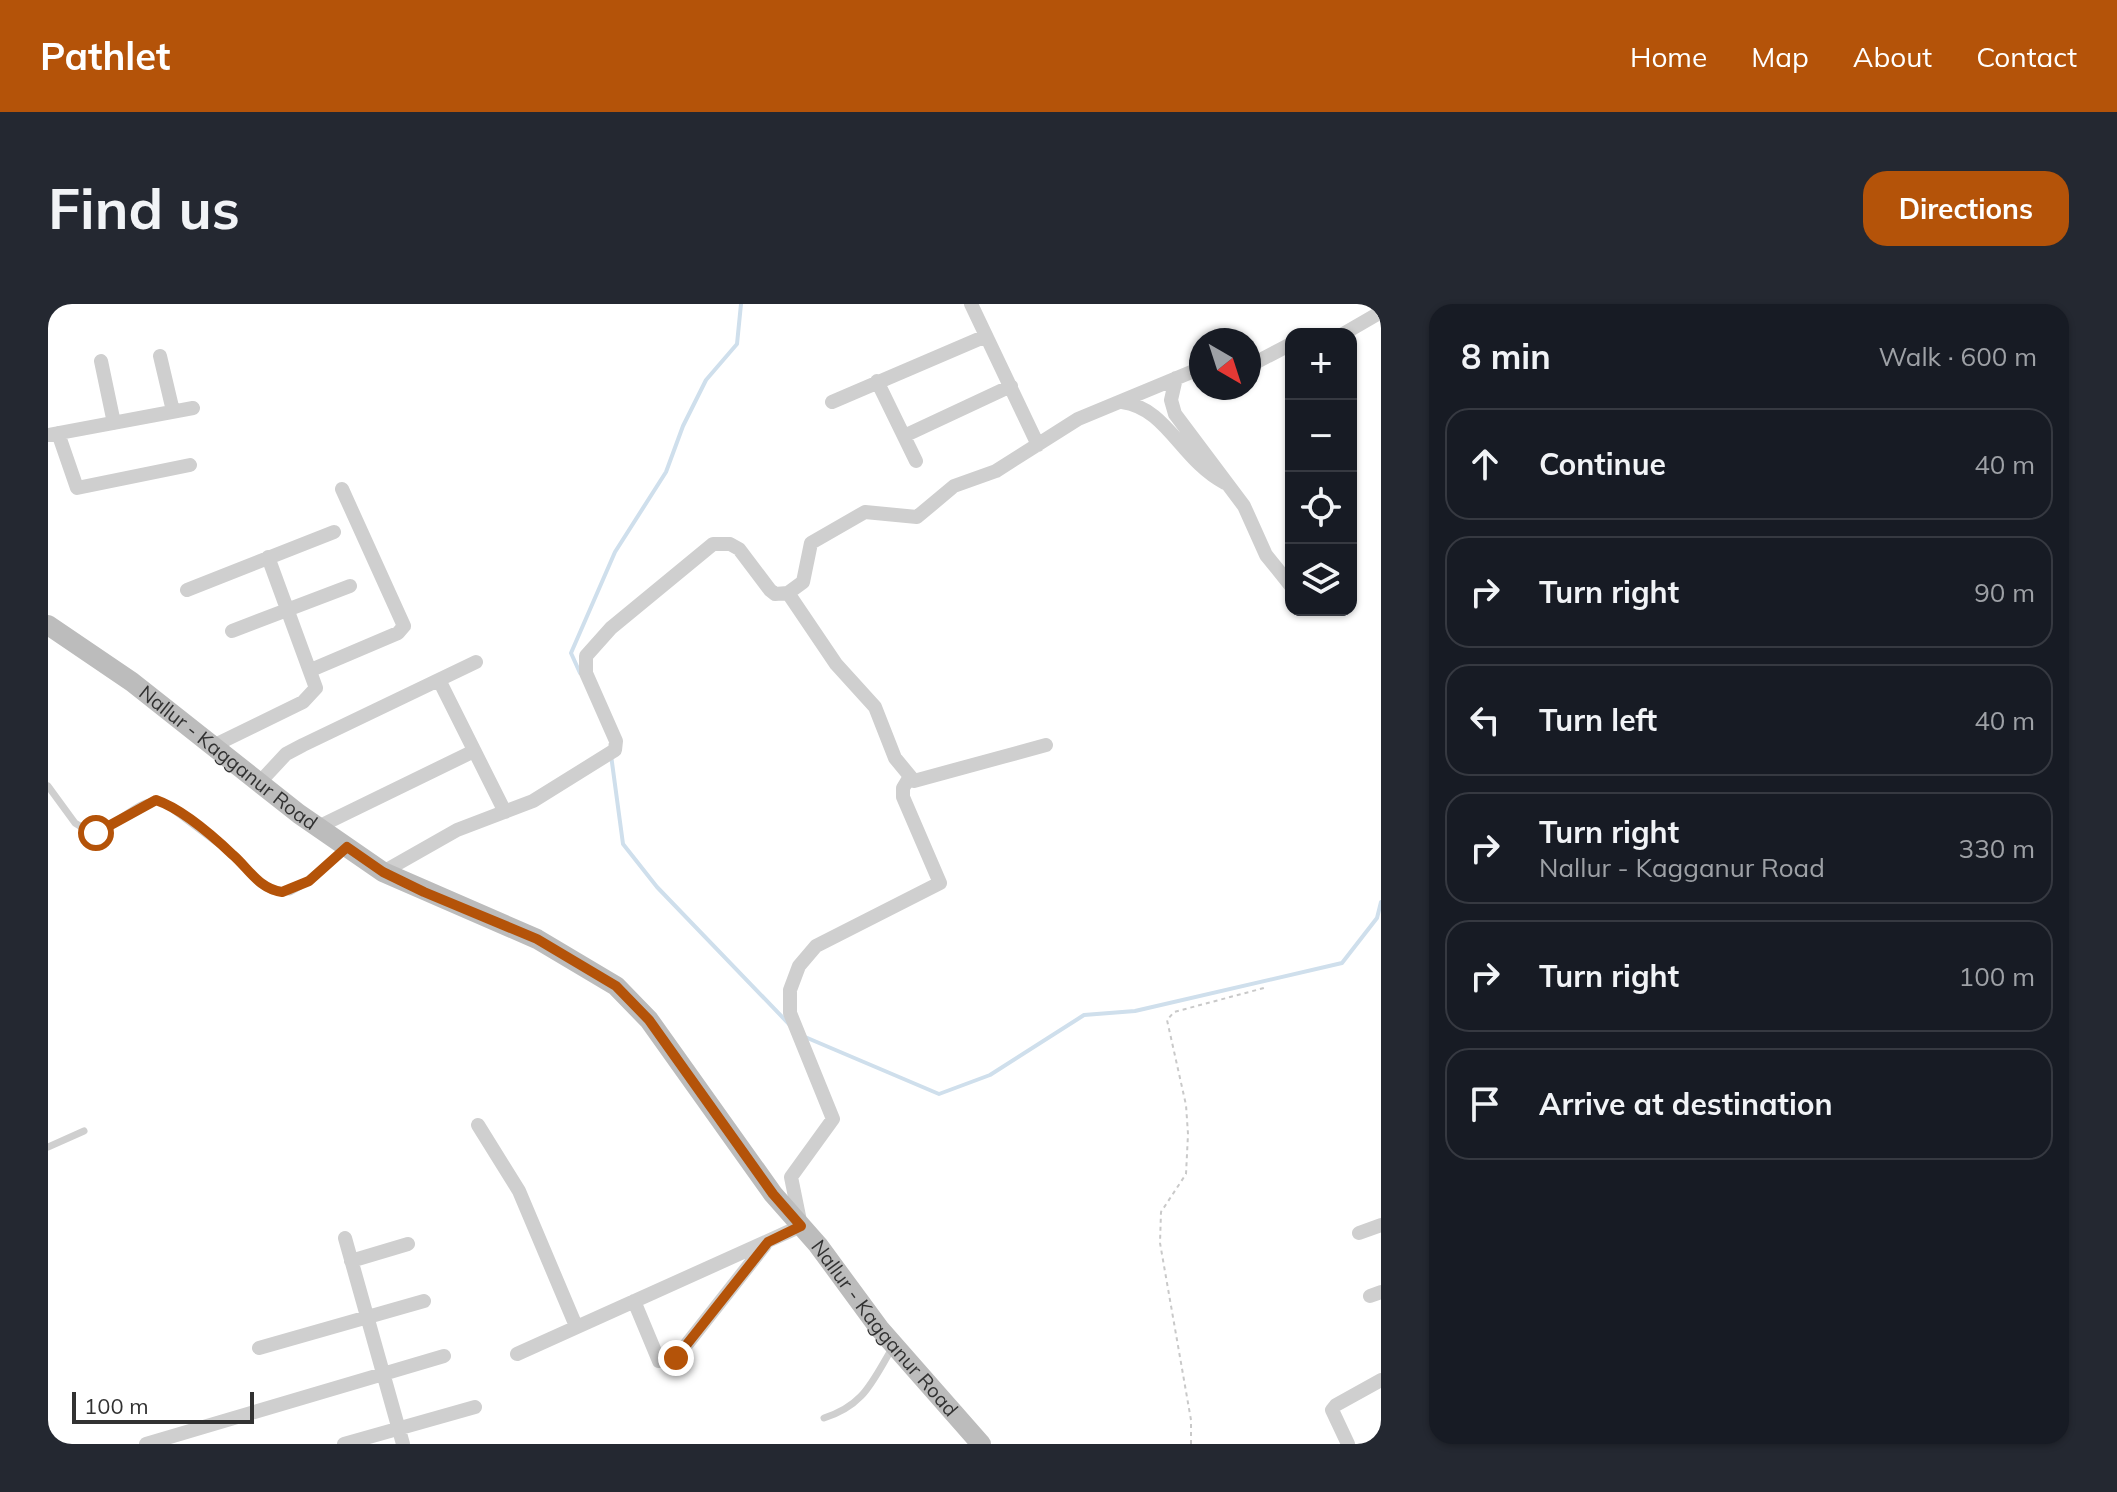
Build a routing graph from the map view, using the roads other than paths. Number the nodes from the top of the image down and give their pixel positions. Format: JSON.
{"nodes":[{"id":1,"x":971,"y":304,"type":"edge"},
{"id":2,"x":1381,"y":312,"type":"edge"},
{"id":3,"x":1353,"y":328,"type":"edge"},
{"id":4,"x":986,"y":336,"type":"junction"},
{"id":5,"x":1285,"y":347,"type":"edge"},
{"id":6,"x":160,"y":356,"type":"dead end"},
{"id":7,"x":1261,"y":360,"type":"edge"},
{"id":8,"x":101,"y":361,"type":"dead end"},
{"id":9,"x":1189,"y":373,"type":"edge"},
{"id":10,"x":1176,"y":378,"type":"junction"},
{"id":11,"x":877,"y":381,"type":"junction"},
{"id":12,"x":1011,"y":386,"type":"junction"},
{"id":13,"x":832,"y":402,"type":"dead end"},
{"id":14,"x":1119,"y":402,"type":"junction"},
{"id":15,"x":193,"y":408,"type":"dead end"},
{"id":16,"x":173,"y":411,"type":"junction"},
{"id":17,"x":114,"y":423,"type":"junction"},
{"id":18,"x":53,"y":434,"type":"edge"},
{"id":19,"x":904,"y":436,"type":"junction"},
{"id":20,"x":1038,"y":445,"type":"junction"},
{"id":21,"x":916,"y":461,"type":"dead end"},
{"id":22,"x":190,"y":465,"type":"dead end"},
{"id":23,"x":1229,"y":485,"type":"junction"},
{"id":24,"x":342,"y":489,"type":"dead end"},
{"id":25,"x":334,"y":532,"type":"dead end"},
{"id":26,"x":268,"y":557,"type":"junction"},
{"id":27,"x":1285,"y":579,"type":"edge"},
{"id":28,"x":350,"y":586,"type":"dead end"},
{"id":29,"x":187,"y":590,"type":"dead end"},
{"id":30,"x":788,"y":593,"type":"junction"},
{"id":31,"x":288,"y":608,"type":"junction"},
{"id":32,"x":48,"y":625,"type":"edge"},
{"id":33,"x":232,"y":631,"type":"dead end"},
{"id":34,"x":476,"y":662,"type":"dead end"},
{"id":35,"x":311,"y":670,"type":"junction"},
{"id":36,"x":439,"y":680,"type":"junction"},
{"id":37,"x":215,"y":745,"type":"junction"},
{"id":38,"x":1046,"y":745,"type":"dead end"},
{"id":39,"x":474,"y":751,"type":"junction"},
{"id":40,"x":909,"y":778,"type":"junction"},
{"id":41,"x":260,"y":782,"type":"junction"},
{"id":42,"x":48,"y":786,"type":"edge"},
{"id":43,"x":505,"y":812,"type":"junction"},
{"id":44,"x":318,"y":827,"type":"junction"},
{"id":45,"x":347,"y":847,"type":"junction"},
{"id":46,"x":383,"y":872,"type":"junction"},
{"id":47,"x":478,"y":1125,"type":"dead end"},
{"id":48,"x":84,"y":1131,"type":"dead end"},
{"id":49,"x":48,"y":1147,"type":"edge"},
{"id":50,"x":1381,"y":1225,"type":"edge"},
{"id":51,"x":801,"y":1226,"type":"junction"},
{"id":52,"x":1359,"y":1233,"type":"dead end"},
{"id":53,"x":345,"y":1238,"type":"dead end"},
{"id":54,"x":768,"y":1242,"type":"junction"},
{"id":55,"x":408,"y":1244,"type":"dead end"},
{"id":56,"x":351,"y":1261,"type":"junction"},
{"id":57,"x":424,"y":1301,"type":"dead end"},
{"id":58,"x":634,"y":1301,"type":"junction"},
{"id":59,"x":368,"y":1317,"type":"junction"},
{"id":60,"x":576,"y":1326,"type":"junction"},
{"id":61,"x":894,"y":1345,"type":"junction"},
{"id":62,"x":259,"y":1348,"type":"dead end"},
{"id":63,"x":517,"y":1354,"type":"dead end"},
{"id":64,"x":444,"y":1356,"type":"dead end"},
{"id":65,"x":384,"y":1374,"type":"junction"},
{"id":66,"x":1381,"y":1380,"type":"edge"},
{"id":67,"x":475,"y":1407,"type":"dead end"},
{"id":68,"x":824,"y":1418,"type":"dead end"},
{"id":69,"x":399,"y":1428,"type":"junction"},
{"id":70,"x":146,"y":1444,"type":"edge"},
{"id":71,"x":344,"y":1444,"type":"edge"},
{"id":72,"x":403,"y":1444,"type":"edge"},
{"id":73,"x":981,"y":1444,"type":"edge"},
{"id":74,"x":1348,"y":1444,"type":"edge"}],
"edges":[{"from":1,"to":4,"type":"street"},
{"from":2,"to":3,"type":"street"},
{"from":4,"to":11,"type":"street"},
{"from":4,"to":12,"type":"street"},
{"from":5,"to":7,"type":"street"},
{"from":6,"to":16,"type":"street"},
{"from":8,"to":17,"type":"street"},
{"from":9,"to":10,"type":"street"},
{"from":10,"to":14,"type":"street"},
{"from":10,"to":23,"type":"street"},
{"from":11,"to":13,"type":"street"},
{"from":11,"to":19,"type":"street"},
{"from":12,"to":19,"type":"street"},
{"from":12,"to":20,"type":"street"},
{"from":14,"to":20,"type":"street"},
{"from":14,"to":23,"type":"street"},
{"from":15,"to":16,"type":"street"},
{"from":16,"to":17,"type":"street"},
{"from":17,"to":18,"type":"street"},
{"from":18,"to":22,"type":"street"},
{"from":19,"to":21,"type":"street"},
{"from":20,"to":30,"type":"street"},
{"from":23,"to":27,"type":"street"},
{"from":24,"to":35,"type":"street"},
{"from":25,"to":26,"type":"street"},
{"from":26,"to":29,"type":"street"},
{"from":26,"to":31,"type":"street"},
{"from":28,"to":31,"type":"street"},
{"from":30,"to":40,"type":"street"},
{"from":30,"to":43,"type":"street"},
{"from":31,"to":33,"type":"street"},
{"from":31,"to":35,"type":"street"},
{"from":32,"to":37,"type":"main road","name":"Nallur - Kagganur Road"},
{"from":34,"to":36,"type":"street"},
{"from":35,"to":37,"type":"street"},
{"from":36,"to":39,"type":"street"},
{"from":36,"to":41,"type":"street"},
{"from":37,"to":41,"type":"main road","name":"Nallur - Kagganur Road"},
{"from":38,"to":40,"type":"street"},
{"from":39,"to":43,"type":"street"},
{"from":39,"to":44,"type":"street"},
{"from":40,"to":51,"type":"street"},
{"from":41,"to":44,"type":"main road","name":"Nallur - Kagganur Road"},
{"from":42,"to":45,"type":"lane"},
{"from":43,"to":46,"type":"street"},
{"from":44,"to":45,"type":"main road","name":"Nallur - Kagganur Road"},
{"from":45,"to":46,"type":"main road","name":"Nallur - Kagganur Road"},
{"from":46,"to":51,"type":"main road","name":"Nallur - Kagganur Road"},
{"from":47,"to":60,"type":"street"},
{"from":48,"to":49,"type":"lane"},
{"from":50,"to":52,"type":"street"},
{"from":51,"to":54,"type":"street"},
{"from":51,"to":61,"type":"main road","name":"Nallur - Kagganur Road"},
{"from":53,"to":56,"type":"street"},
{"from":54,"to":58,"type":"street"},
{"from":54,"to":58,"type":"street"},
{"from":55,"to":56,"type":"street"},
{"from":56,"to":59,"type":"street"},
{"from":57,"to":59,"type":"street"},
{"from":58,"to":60,"type":"street"},
{"from":59,"to":62,"type":"street"},
{"from":59,"to":65,"type":"street"},
{"from":60,"to":63,"type":"street"},
{"from":61,"to":68,"type":"lane"},
{"from":61,"to":73,"type":"main road","name":"Nallur - Kagganur Road"},
{"from":64,"to":65,"type":"street"},
{"from":65,"to":69,"type":"street"},
{"from":65,"to":70,"type":"street"},
{"from":66,"to":74,"type":"street"},
{"from":67,"to":69,"type":"street"},
{"from":69,"to":71,"type":"street"},
{"from":69,"to":72,"type":"street"}]}
